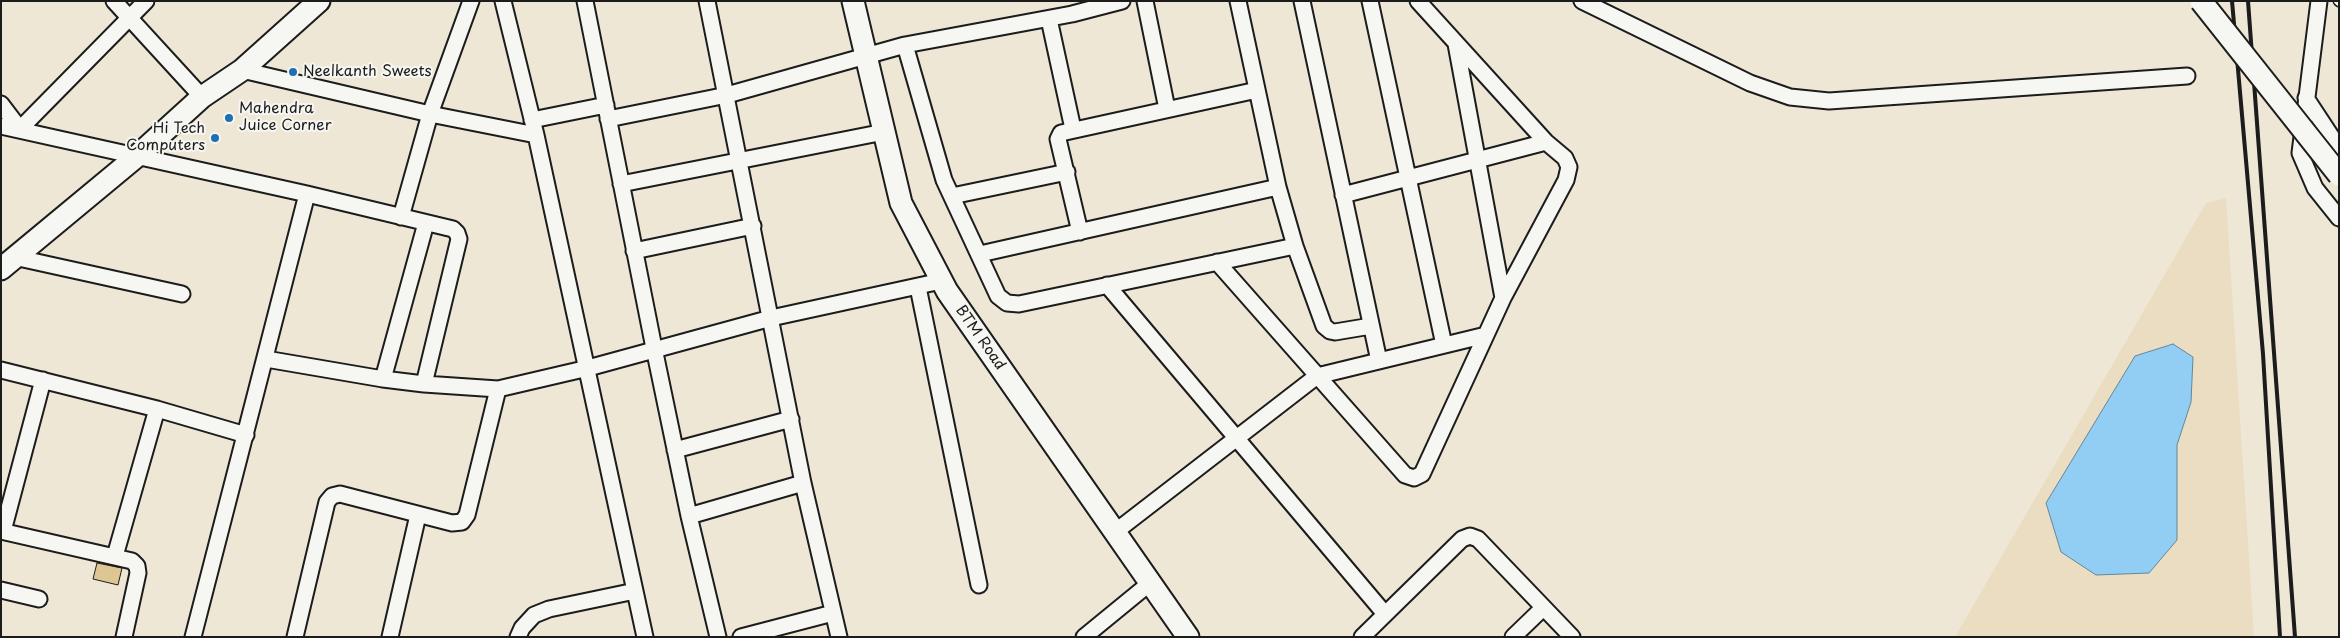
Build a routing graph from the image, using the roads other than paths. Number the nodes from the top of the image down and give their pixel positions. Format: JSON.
{"nodes":[{"id":1,"x":114,"y":1,"type":"edge"},
{"id":2,"x":146,"y":1,"type":"edge"},
{"id":3,"x":319,"y":1,"type":"edge"},
{"id":4,"x":471,"y":1,"type":"edge"},
{"id":5,"x":503,"y":1,"type":"edge"},
{"id":6,"x":585,"y":1,"type":"edge"},
{"id":7,"x":707,"y":1,"type":"edge"},
{"id":8,"x":853,"y":1,"type":"edge"},
{"id":9,"x":1122,"y":1,"type":"edge"},
{"id":10,"x":1145,"y":1,"type":"edge"},
{"id":11,"x":1238,"y":1,"type":"edge"},
{"id":12,"x":1302,"y":1,"type":"edge"},
{"id":13,"x":1370,"y":1,"type":"edge"},
{"id":14,"x":1418,"y":1,"type":"edge"},
{"id":15,"x":1582,"y":1,"type":"edge"},
{"id":16,"x":2201,"y":1,"type":"edge"},
{"id":17,"x":2319,"y":1,"type":"edge"},
{"id":18,"x":1071,"y":8,"type":"edge"},
{"id":19,"x":130,"y":18,"type":"junction"},
{"id":20,"x":1049,"y":19,"type":"junction"},
{"id":21,"x":1456,"y":43,"type":"junction"},
{"id":22,"x":905,"y":46,"type":"junction"},
{"id":23,"x":866,"y":58,"type":"junction"},
{"id":24,"x":242,"y":70,"type":"junction"},
{"id":25,"x":2187,"y":76,"type":"dead end"},
{"id":26,"x":1257,"y":90,"type":"junction"},
{"id":27,"x":727,"y":94,"type":"junction"},
{"id":28,"x":202,"y":97,"type":"junction"},
{"id":29,"x":2306,"y":98,"type":"junction"},
{"id":30,"x":1,"y":104,"type":"edge"},
{"id":31,"x":1167,"y":109,"type":"junction"},
{"id":32,"x":607,"y":112,"type":"junction"},
{"id":33,"x":430,"y":114,"type":"junction"},
{"id":34,"x":532,"y":120,"type":"junction"},
{"id":35,"x":1,"y":126,"type":"edge"},
{"id":36,"x":20,"y":129,"type":"junction"},
{"id":37,"x":1073,"y":129,"type":"junction"},
{"id":38,"x":884,"y":132,"type":"junction"},
{"id":39,"x":536,"y":135,"type":"junction"},
{"id":40,"x":1546,"y":142,"type":"junction"},
{"id":41,"x":2339,"y":148,"type":"edge"},
{"id":42,"x":136,"y":157,"type":"junction"},
{"id":43,"x":740,"y":160,"type":"junction"},
{"id":44,"x":1478,"y":160,"type":"junction"},
{"id":45,"x":1067,"y":172,"type":"junction"},
{"id":46,"x":2339,"y":175,"type":"edge"},
{"id":47,"x":1408,"y":178,"type":"junction"},
{"id":48,"x":621,"y":184,"type":"junction"},
{"id":49,"x":1278,"y":187,"type":"junction"},
{"id":50,"x":307,"y":194,"type":"junction"},
{"id":51,"x":1343,"y":194,"type":"junction"},
{"id":52,"x":952,"y":196,"type":"junction"},
{"id":53,"x":401,"y":217,"type":"junction"},
{"id":54,"x":2339,"y":218,"type":"edge"},
{"id":55,"x":426,"y":223,"type":"junction"},
{"id":56,"x":753,"y":226,"type":"junction"},
{"id":57,"x":1080,"y":232,"type":"junction"},
{"id":58,"x":1295,"y":246,"type":"junction"},
{"id":59,"x":634,"y":251,"type":"junction"},
{"id":60,"x":980,"y":254,"type":"junction"},
{"id":61,"x":1217,"y":262,"type":"junction"},
{"id":62,"x":8,"y":263,"type":"edge"},
{"id":63,"x":942,"y":280,"type":"junction"},
{"id":64,"x":1106,"y":285,"type":"junction"},
{"id":65,"x":918,"y":287,"type":"junction"},
{"id":66,"x":182,"y":294,"type":"dead end"},
{"id":67,"x":1504,"y":298,"type":"junction"},
{"id":68,"x":771,"y":318,"type":"junction"},
{"id":69,"x":1371,"y":326,"type":"junction"},
{"id":70,"x":1486,"y":335,"type":"junction"},
{"id":71,"x":1444,"y":345,"type":"junction"},
{"id":72,"x":654,"y":348,"type":"junction"},
{"id":73,"x":266,"y":358,"type":"junction"},
{"id":74,"x":1379,"y":361,"type":"junction"},
{"id":75,"x":588,"y":368,"type":"junction"},
{"id":76,"x":1,"y":370,"type":"edge"},
{"id":77,"x":1317,"y":376,"type":"junction"},
{"id":78,"x":383,"y":379,"type":"junction"},
{"id":79,"x":43,"y":380,"type":"junction"},
{"id":80,"x":424,"y":384,"type":"junction"},
{"id":81,"x":498,"y":389,"type":"junction"},
{"id":82,"x":157,"y":409,"type":"junction"},
{"id":83,"x":791,"y":420,"type":"junction"},
{"id":84,"x":246,"y":434,"type":"junction"},
{"id":85,"x":1236,"y":438,"type":"junction"},
{"id":86,"x":675,"y":450,"type":"junction"},
{"id":87,"x":803,"y":483,"type":"junction"},
{"id":88,"x":418,"y":515,"type":"junction"},
{"id":89,"x":689,"y":516,"type":"junction"},
{"id":90,"x":2,"y":531,"type":"edge"},
{"id":91,"x":1115,"y":532,"type":"junction"},
{"id":92,"x":114,"y":556,"type":"junction"},
{"id":93,"x":1150,"y":583,"type":"junction"},
{"id":94,"x":979,"y":585,"type":"dead end"},
{"id":95,"x":1,"y":590,"type":"edge"},
{"id":96,"x":635,"y":590,"type":"junction"},
{"id":97,"x":39,"y":599,"type":"dead end"},
{"id":98,"x":1543,"y":608,"type":"junction"},
{"id":99,"x":833,"y":613,"type":"junction"},
{"id":100,"x":1385,"y":614,"type":"junction"},
{"id":101,"x":124,"y":637,"type":"edge"},
{"id":102,"x":193,"y":637,"type":"edge"},
{"id":103,"x":295,"y":637,"type":"edge"},
{"id":104,"x":390,"y":637,"type":"edge"},
{"id":105,"x":518,"y":637,"type":"edge"},
{"id":106,"x":645,"y":637,"type":"edge"},
{"id":107,"x":718,"y":637,"type":"edge"},
{"id":108,"x":741,"y":637,"type":"edge"},
{"id":109,"x":839,"y":637,"type":"edge"},
{"id":110,"x":1084,"y":637,"type":"edge"},
{"id":111,"x":1188,"y":637,"type":"edge"},
{"id":112,"x":1362,"y":637,"type":"edge"},
{"id":113,"x":1513,"y":637,"type":"edge"},
{"id":114,"x":1572,"y":637,"type":"edge"}],
"edges":[{"from":1,"to":19,"type":"street"},
{"from":2,"to":19,"type":"street"},
{"from":3,"to":24,"type":"street"},
{"from":4,"to":33,"type":"street"},
{"from":5,"to":34,"type":"street"},
{"from":6,"to":32,"type":"street"},
{"from":7,"to":27,"type":"street"},
{"from":8,"to":23,"type":"street","name":"BTM Road"},
{"from":9,"to":18,"type":"street"},
{"from":10,"to":31,"type":"street"},
{"from":11,"to":26,"type":"street"},
{"from":12,"to":51,"type":"street"},
{"from":13,"to":47,"type":"street"},
{"from":14,"to":21,"type":"street"},
{"from":15,"to":25,"type":"street"},
{"from":16,"to":46,"type":"street","bridge":true},
{"from":17,"to":29,"type":"street"},
{"from":18,"to":20,"type":"street"},
{"from":19,"to":28,"type":"street"},
{"from":19,"to":36,"type":"street"},
{"from":20,"to":22,"type":"street"},
{"from":20,"to":37,"type":"street"},
{"from":21,"to":40,"type":"street"},
{"from":21,"to":44,"type":"street"},
{"from":22,"to":23,"type":"street"},
{"from":22,"to":52,"type":"street"},
{"from":23,"to":27,"type":"street"},
{"from":23,"to":38,"type":"street","name":"BTM Road"},
{"from":24,"to":28,"type":"street"},
{"from":24,"to":33,"type":"street"},
{"from":26,"to":31,"type":"street"},
{"from":26,"to":49,"type":"street"},
{"from":27,"to":32,"type":"street"},
{"from":27,"to":43,"type":"street"},
{"from":28,"to":42,"type":"street"},
{"from":29,"to":41,"type":"street"},
{"from":29,"to":54,"type":"street"},
{"from":30,"to":36,"type":"street"},
{"from":31,"to":37,"type":"street"},
{"from":32,"to":34,"type":"street"},
{"from":32,"to":48,"type":"street"},
{"from":33,"to":39,"type":"street"},
{"from":33,"to":53,"type":"street"},
{"from":34,"to":39,"type":"street"},
{"from":35,"to":36,"type":"street"},
{"from":36,"to":42,"type":"street"},
{"from":37,"to":45,"type":"street"},
{"from":38,"to":43,"type":"street"},
{"from":38,"to":63,"type":"street","name":"BTM Road"},
{"from":39,"to":75,"type":"street"},
{"from":40,"to":44,"type":"street"},
{"from":40,"to":67,"type":"street"},
{"from":42,"to":50,"type":"street"},
{"from":42,"to":62,"type":"street"},
{"from":43,"to":48,"type":"street"},
{"from":43,"to":56,"type":"street"},
{"from":44,"to":47,"type":"street"},
{"from":44,"to":67,"type":"street"},
{"from":45,"to":52,"type":"street"},
{"from":45,"to":57,"type":"street"},
{"from":47,"to":51,"type":"street"},
{"from":47,"to":71,"type":"street"},
{"from":48,"to":59,"type":"street"},
{"from":49,"to":57,"type":"street"},
{"from":49,"to":58,"type":"street"},
{"from":50,"to":53,"type":"street"},
{"from":50,"to":73,"type":"street"},
{"from":51,"to":69,"type":"street"},
{"from":52,"to":60,"type":"street"},
{"from":53,"to":55,"type":"street"},
{"from":55,"to":78,"type":"street"},
{"from":55,"to":80,"type":"street"},
{"from":56,"to":59,"type":"street"},
{"from":56,"to":68,"type":"street"},
{"from":57,"to":60,"type":"street"},
{"from":58,"to":61,"type":"street"},
{"from":58,"to":69,"type":"street"},
{"from":59,"to":72,"type":"street"},
{"from":60,"to":64,"type":"street"},
{"from":61,"to":64,"type":"street"},
{"from":61,"to":77,"type":"street"},
{"from":62,"to":66,"type":"street"},
{"from":63,"to":65,"type":"street"},
{"from":63,"to":91,"type":"street","name":"BTM Road"},
{"from":64,"to":85,"type":"street"},
{"from":65,"to":68,"type":"street"},
{"from":65,"to":94,"type":"street"},
{"from":67,"to":70,"type":"street"},
{"from":68,"to":72,"type":"street"},
{"from":68,"to":83,"type":"street"},
{"from":69,"to":74,"type":"street"},
{"from":70,"to":71,"type":"street"},
{"from":70,"to":77,"type":"street"},
{"from":71,"to":74,"type":"street"},
{"from":72,"to":75,"type":"street"},
{"from":72,"to":86,"type":"street"},
{"from":73,"to":78,"type":"street"},
{"from":73,"to":84,"type":"street"},
{"from":74,"to":77,"type":"street"},
{"from":75,"to":81,"type":"street"},
{"from":75,"to":96,"type":"street"},
{"from":76,"to":79,"type":"street"},
{"from":77,"to":85,"type":"street"},
{"from":78,"to":80,"type":"street"},
{"from":79,"to":82,"type":"street"},
{"from":79,"to":90,"type":"street"},
{"from":80,"to":81,"type":"street"},
{"from":81,"to":88,"type":"street"},
{"from":82,"to":84,"type":"street"},
{"from":82,"to":92,"type":"street"},
{"from":83,"to":86,"type":"street"},
{"from":83,"to":87,"type":"street"},
{"from":84,"to":102,"type":"street"},
{"from":85,"to":91,"type":"street"},
{"from":85,"to":100,"type":"street"},
{"from":86,"to":89,"type":"street"},
{"from":87,"to":89,"type":"street"},
{"from":87,"to":99,"type":"street"},
{"from":88,"to":103,"type":"street"},
{"from":88,"to":104,"type":"street"},
{"from":89,"to":107,"type":"street"},
{"from":90,"to":92,"type":"street"},
{"from":91,"to":93,"type":"street","name":"BTM Road"},
{"from":92,"to":101,"type":"street"},
{"from":93,"to":110,"type":"street"},
{"from":93,"to":111,"type":"street","name":"BTM Road"},
{"from":95,"to":97,"type":"street"},
{"from":96,"to":105,"type":"street"},
{"from":96,"to":106,"type":"street"},
{"from":98,"to":100,"type":"street"},
{"from":98,"to":113,"type":"street"},
{"from":98,"to":114,"type":"street"},
{"from":99,"to":108,"type":"street"},
{"from":99,"to":109,"type":"street"},
{"from":100,"to":112,"type":"street"}]}
